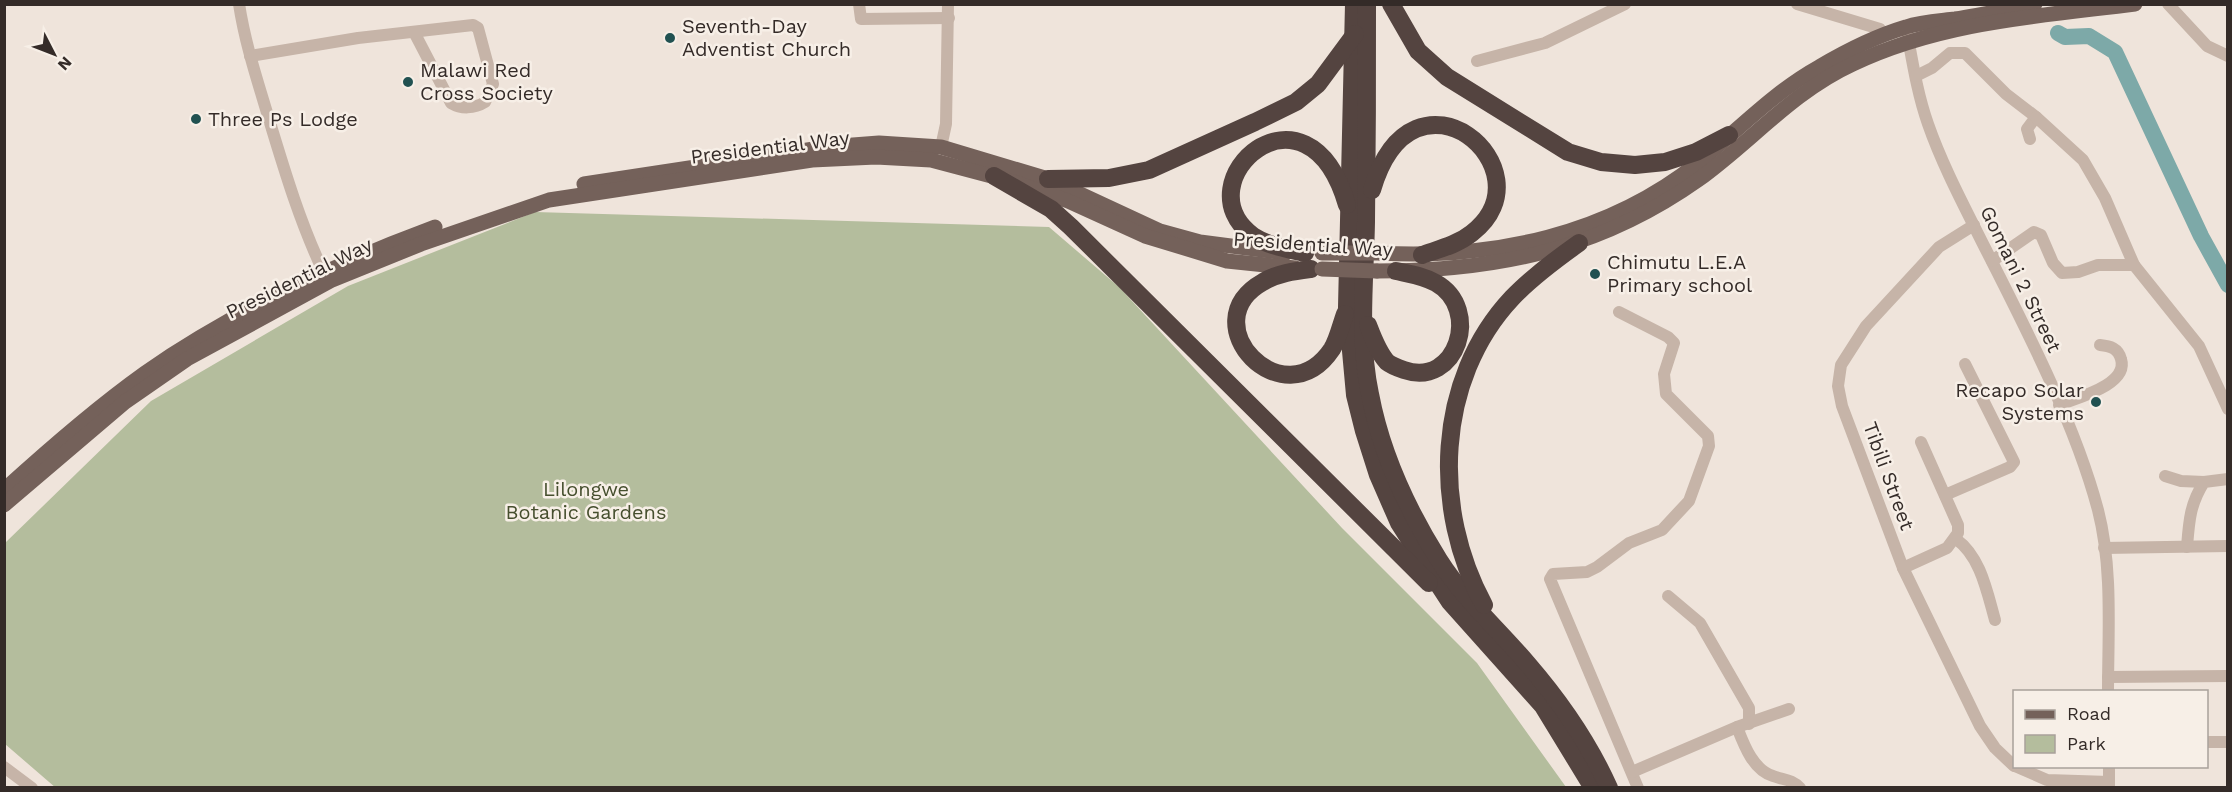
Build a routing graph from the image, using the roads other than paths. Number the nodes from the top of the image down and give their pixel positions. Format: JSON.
{"nodes":[{"id":1,"x":239,"y":4,"type":"edge"},
{"id":2,"x":859,"y":4,"type":"edge"},
{"id":3,"x":948,"y":4,"type":"edge"},
{"id":4,"x":1354,"y":4,"type":"edge"},
{"id":5,"x":1367,"y":4,"type":"edge"},
{"id":6,"x":1391,"y":4,"type":"edge"},
{"id":7,"x":1625,"y":4,"type":"edge"},
{"id":8,"x":1797,"y":4,"type":"edge"},
{"id":9,"x":1991,"y":4,"type":"edge"},
{"id":10,"x":2035,"y":4,"type":"edge"},
{"id":11,"x":2135,"y":4,"type":"edge"},
{"id":12,"x":2168,"y":4,"type":"edge"},
{"id":13,"x":949,"y":18,"type":"junction"},
{"id":14,"x":1906,"y":27,"type":"junction"},
{"id":15,"x":1880,"y":29,"type":"junction"},
{"id":16,"x":414,"y":32,"type":"junction"},
{"id":17,"x":1354,"y":34,"type":"junction"},
{"id":18,"x":1909,"y":43,"type":"junction"},
{"id":19,"x":250,"y":56,"type":"junction"},
{"id":20,"x":2228,"y":56,"type":"edge"},
{"id":21,"x":1477,"y":61,"type":"dead end"},
{"id":22,"x":1916,"y":76,"type":"junction"},
{"id":23,"x":1361,"y":93,"type":"junction"},
{"id":24,"x":1760,"y":107,"type":"junction"},
{"id":25,"x":2037,"y":117,"type":"junction"},
{"id":26,"x":1729,"y":135,"type":"junction"},
{"id":27,"x":2030,"y":139,"type":"dead end"},
{"id":28,"x":941,"y":147,"type":"junction"},
{"id":29,"x":994,"y":176,"type":"junction"},
{"id":30,"x":1047,"y":178,"type":"junction"},
{"id":31,"x":1358,"y":218,"type":"junction"},
{"id":32,"x":1974,"y":225,"type":"junction"},
{"id":33,"x":1573,"y":238,"type":"junction"},
{"id":34,"x":1422,"y":255,"type":"junction"},
{"id":35,"x":1315,"y":261,"type":"junction"},
{"id":36,"x":1992,"y":261,"type":"junction"},
{"id":37,"x":2134,"y":265,"type":"junction"},
{"id":38,"x":1396,"y":271,"type":"junction"},
{"id":39,"x":324,"y":273,"type":"junction"},
{"id":40,"x":1355,"y":310,"type":"junction"},
{"id":41,"x":1619,"y":312,"type":"dead end"},
{"id":42,"x":2100,"y":345,"type":"dead end"},
{"id":43,"x":1965,"y":364,"type":"dead end"},
{"id":44,"x":2059,"y":405,"type":"junction"},
{"id":45,"x":2228,"y":409,"type":"edge"},
{"id":46,"x":1921,"y":442,"type":"dead end"},
{"id":47,"x":2165,"y":476,"type":"dead end"},
{"id":48,"x":2228,"y":479,"type":"edge"},
{"id":49,"x":2204,"y":482,"type":"junction"},
{"id":50,"x":4,"y":490,"type":"edge"},
{"id":51,"x":1945,"y":495,"type":"junction"},
{"id":52,"x":4,"y":506,"type":"edge"},
{"id":53,"x":1956,"y":539,"type":"junction"},
{"id":54,"x":2228,"y":546,"type":"edge"},
{"id":55,"x":2187,"y":547,"type":"junction"},
{"id":56,"x":2103,"y":548,"type":"junction"},
{"id":57,"x":1903,"y":568,"type":"junction"},
{"id":58,"x":1668,"y":596,"type":"dead end"},
{"id":59,"x":1450,"y":602,"type":"junction"},
{"id":60,"x":1995,"y":620,"type":"dead end"},
{"id":61,"x":1498,"y":632,"type":"junction"},
{"id":62,"x":2228,"y":676,"type":"edge"},
{"id":63,"x":2108,"y":677,"type":"junction"},
{"id":64,"x":2108,"y":690,"type":"edge"},
{"id":65,"x":1789,"y":709,"type":"dead end"},
{"id":66,"x":1743,"y":725,"type":"junction"},
{"id":67,"x":2208,"y":742,"type":"edge"},
{"id":68,"x":2228,"y":742,"type":"edge"},
{"id":69,"x":2013,"y":765,"type":"edge"},
{"id":70,"x":4,"y":767,"type":"edge"},
{"id":71,"x":2020,"y":768,"type":"edge"},
{"id":72,"x":2109,"y":768,"type":"edge"},
{"id":73,"x":1632,"y":772,"type":"junction"},
{"id":74,"x":2109,"y":785,"type":"edge"},
{"id":75,"x":32,"y":788,"type":"edge"},
{"id":76,"x":1593,"y":788,"type":"edge"},
{"id":77,"x":1609,"y":788,"type":"edge"},
{"id":78,"x":1638,"y":788,"type":"edge"},
{"id":79,"x":1800,"y":788,"type":"edge"}],
"edges":[{"from":1,"to":19,"type":"street"},
{"from":2,"to":13,"type":"street"},
{"from":3,"to":13,"type":"street"},
{"from":4,"to":17,"type":"highway"},
{"from":5,"to":23,"type":"highway"},
{"from":6,"to":26,"type":"highway"},
{"from":7,"to":21,"type":"street"},
{"from":8,"to":15,"type":"street"},
{"from":9,"to":15,"type":"main road"},
{"from":10,"to":14,"type":"main road"},
{"from":11,"to":18,"type":"main road","name":"Presidential Way"},
{"from":12,"to":20,"type":"street"},
{"from":13,"to":28,"type":"street"},
{"from":14,"to":18,"type":"street","name":"Gomani 2 Street"},
{"from":14,"to":24,"type":"main road"},
{"from":15,"to":24,"type":"main road"},
{"from":16,"to":16,"type":"street"},
{"from":16,"to":19,"type":"street"},
{"from":17,"to":23,"type":"highway"},
{"from":17,"to":30,"type":"highway"},
{"from":18,"to":22,"type":"street","name":"Gomani 2 Street"},
{"from":18,"to":33,"type":"main road","name":"Presidential Way"},
{"from":19,"to":39,"type":"street"},
{"from":22,"to":25,"type":"street"},
{"from":22,"to":32,"type":"street","name":"Gomani 2 Street"},
{"from":23,"to":31,"type":"highway"},
{"from":24,"to":26,"type":"main road"},
{"from":25,"to":27,"type":"street"},
{"from":25,"to":37,"type":"street"},
{"from":26,"to":33,"type":"main road"},
{"from":28,"to":30,"type":"main road","name":"Presidential Way"},
{"from":28,"to":39,"type":"main road","name":"Presidential Way"},
{"from":29,"to":35,"type":"main road","name":"Presidential Way"},
{"from":29,"to":52,"type":"main road","name":"Presidential Way"},
{"from":29,"to":59,"type":"highway"},
{"from":30,"to":35,"type":"main road","name":"Presidential Way"},
{"from":31,"to":34,"type":"highway"},
{"from":31,"to":35,"type":"highway"},
{"from":31,"to":40,"type":"highway"},
{"from":32,"to":36,"type":"street","name":"Gomani 2 Street"},
{"from":32,"to":57,"type":"street","name":"Tibili Street"},
{"from":33,"to":34,"type":"main road","name":"Presidential Way"},
{"from":33,"to":38,"type":"main road","name":"Presidential Way"},
{"from":33,"to":61,"type":"highway"},
{"from":34,"to":35,"type":"main road","name":"Presidential Way","bridge":true},
{"from":35,"to":38,"type":"main road","name":"Presidential Way","bridge":true},
{"from":35,"to":40,"type":"highway"},
{"from":36,"to":37,"type":"street"},
{"from":36,"to":44,"type":"street","name":"Gomani 2 Street"},
{"from":37,"to":45,"type":"street"},
{"from":38,"to":40,"type":"highway"},
{"from":39,"to":50,"type":"main road","name":"Presidential Way"},
{"from":40,"to":59,"type":"highway"},
{"from":40,"to":61,"type":"highway"},
{"from":41,"to":73,"type":"street"},
{"from":42,"to":44,"type":"street"},
{"from":43,"to":51,"type":"street"},
{"from":44,"to":56,"type":"street","name":"Gomani 2 Street"},
{"from":46,"to":51,"type":"street"},
{"from":47,"to":49,"type":"street"},
{"from":48,"to":49,"type":"street"},
{"from":49,"to":55,"type":"street"},
{"from":51,"to":53,"type":"street"},
{"from":53,"to":57,"type":"street"},
{"from":53,"to":60,"type":"street"},
{"from":54,"to":55,"type":"street"},
{"from":55,"to":56,"type":"street"},
{"from":56,"to":63,"type":"street","name":"Gomani 2 Street"},
{"from":57,"to":69,"type":"street","name":"Tibili Street"},
{"from":58,"to":66,"type":"street"},
{"from":59,"to":76,"type":"highway"},
{"from":61,"to":77,"type":"highway"},
{"from":62,"to":63,"type":"street"},
{"from":63,"to":64,"type":"street","name":"Gomani 2 Street"},
{"from":65,"to":66,"type":"street"},
{"from":66,"to":73,"type":"street"},
{"from":66,"to":79,"type":"street"},
{"from":67,"to":68,"type":"street"},
{"from":70,"to":75,"type":"street"},
{"from":71,"to":74,"type":"street","name":"Tibili Street"},
{"from":72,"to":74,"type":"street"},
{"from":73,"to":78,"type":"street"}]}
